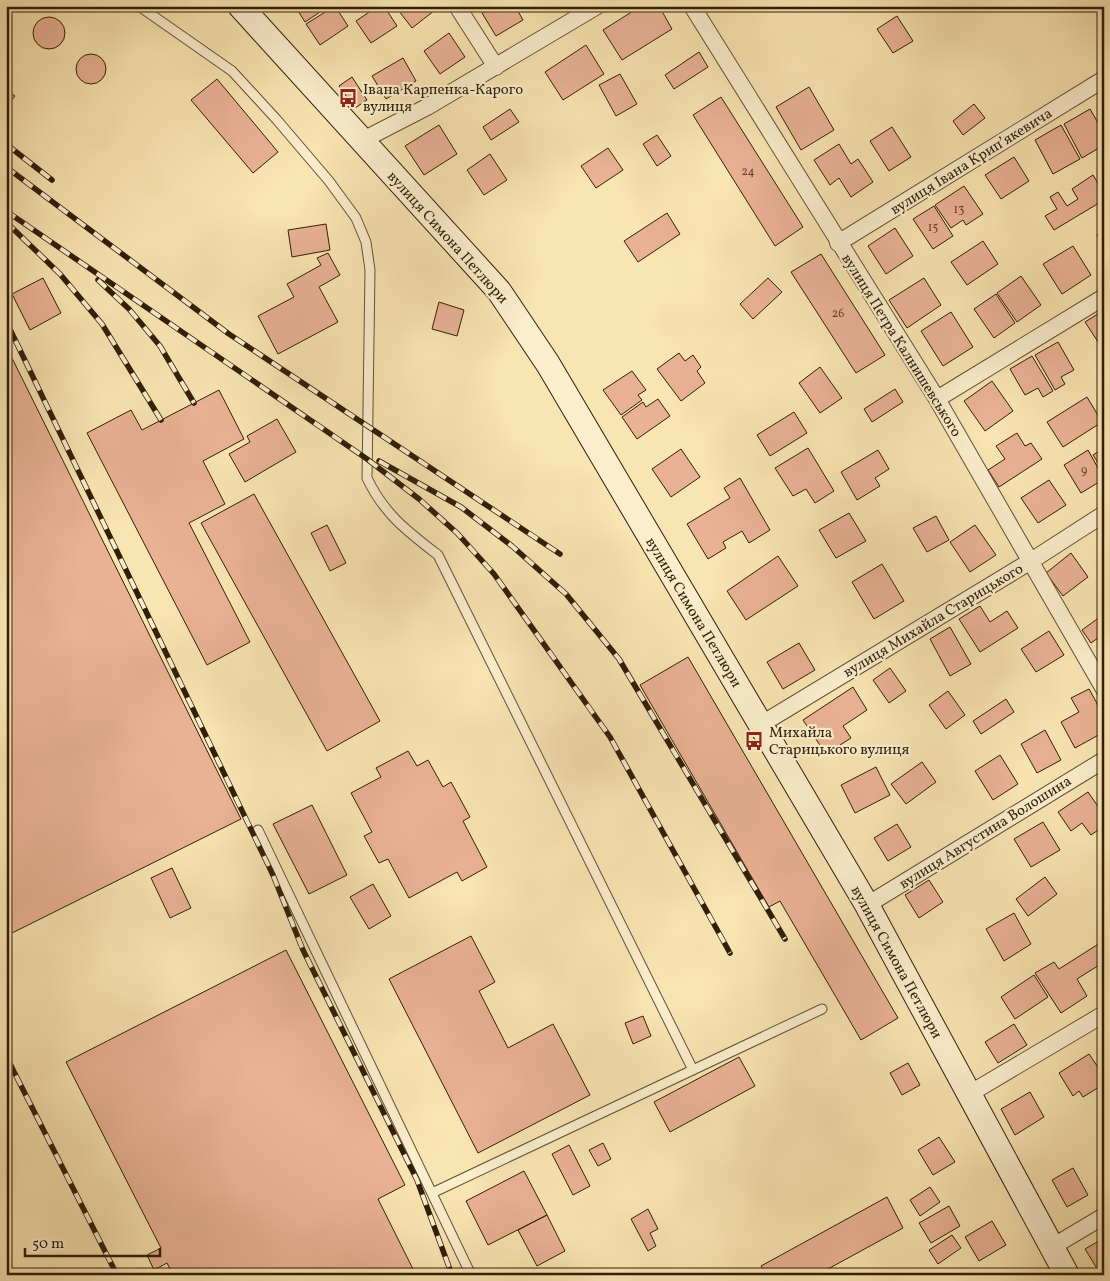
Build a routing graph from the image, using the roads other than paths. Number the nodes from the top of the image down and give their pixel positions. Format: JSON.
{"nodes":[{"id":1,"x":139,"y":6,"type":"edge"},
{"id":2,"x":240,"y":6,"type":"edge"},
{"id":3,"x":456,"y":6,"type":"edge"},
{"id":4,"x":597,"y":6,"type":"edge"},
{"id":5,"x":692,"y":6,"type":"edge"},
{"id":6,"x":496,"y":66,"type":"junction"},
{"id":7,"x":1104,"y":79,"type":"edge"},
{"id":8,"x":361,"y":141,"type":"junction"},
{"id":9,"x":838,"y":243,"type":"junction"},
{"id":10,"x":1104,"y":297,"type":"edge"},
{"id":11,"x":937,"y":400,"type":"junction"},
{"id":12,"x":1104,"y":514,"type":"edge"},
{"id":13,"x":1031,"y":560,"type":"junction"},
{"id":14,"x":1104,"y":689,"type":"edge"},
{"id":15,"x":760,"y":725,"type":"junction"},
{"id":16,"x":1104,"y":760,"type":"edge"},
{"id":17,"x":258,"y":830,"type":"dead end"},
{"id":18,"x":866,"y":905,"type":"junction"},
{"id":19,"x":822,"y":1009,"type":"dead end"},
{"id":20,"x":1104,"y":1014,"type":"edge"},
{"id":21,"x":692,"y":1070,"type":"junction"},
{"id":22,"x":969,"y":1094,"type":"junction"},
{"id":23,"x":432,"y":1193,"type":"junction"},
{"id":24,"x":1104,"y":1216,"type":"edge"},
{"id":25,"x":1052,"y":1247,"type":"junction"},
{"id":26,"x":471,"y":1275,"type":"edge"},
{"id":27,"x":1067,"y":1275,"type":"edge"}],
"edges":[{"from":1,"to":21,"type":"lane"},
{"from":2,"to":8,"type":"main road","name":"вулиця Симона Петлюри"},
{"from":3,"to":6,"type":"street"},
{"from":4,"to":6,"type":"street"},
{"from":5,"to":9,"type":"street","name":"вулиця Петра Калнишевського"},
{"from":6,"to":8,"type":"street"},
{"from":7,"to":9,"type":"street","name":"вулиця Івана Крипʼякевича"},
{"from":8,"to":15,"type":"main road","name":"вулиця Симона Петлюри"},
{"from":9,"to":11,"type":"street","name":"вулиця Петра Калнишевського"},
{"from":10,"to":11,"type":"street"},
{"from":11,"to":13,"type":"street","name":"вулиця Петра Калнишевського"},
{"from":12,"to":13,"type":"street","name":"вулиця Михайла Старицького"},
{"from":13,"to":14,"type":"street","name":"вулиця Петра Калнишевського"},
{"from":13,"to":15,"type":"street","name":"вулиця Михайла Старицького"},
{"from":15,"to":18,"type":"main road","name":"вулиця Симона Петлюри"},
{"from":16,"to":18,"type":"street","name":"вулиця Августина Волошина"},
{"from":17,"to":23,"type":"lane"},
{"from":18,"to":22,"type":"main road","name":"вулиця Симона Петлюри"},
{"from":19,"to":21,"type":"lane"},
{"from":20,"to":22,"type":"street"},
{"from":21,"to":23,"type":"lane"},
{"from":22,"to":25,"type":"main road","name":"вулиця Симона Петлюри"},
{"from":23,"to":26,"type":"lane"},
{"from":24,"to":25,"type":"street"},
{"from":25,"to":27,"type":"main road","name":"вулиця Симона Петлюри"}]}
